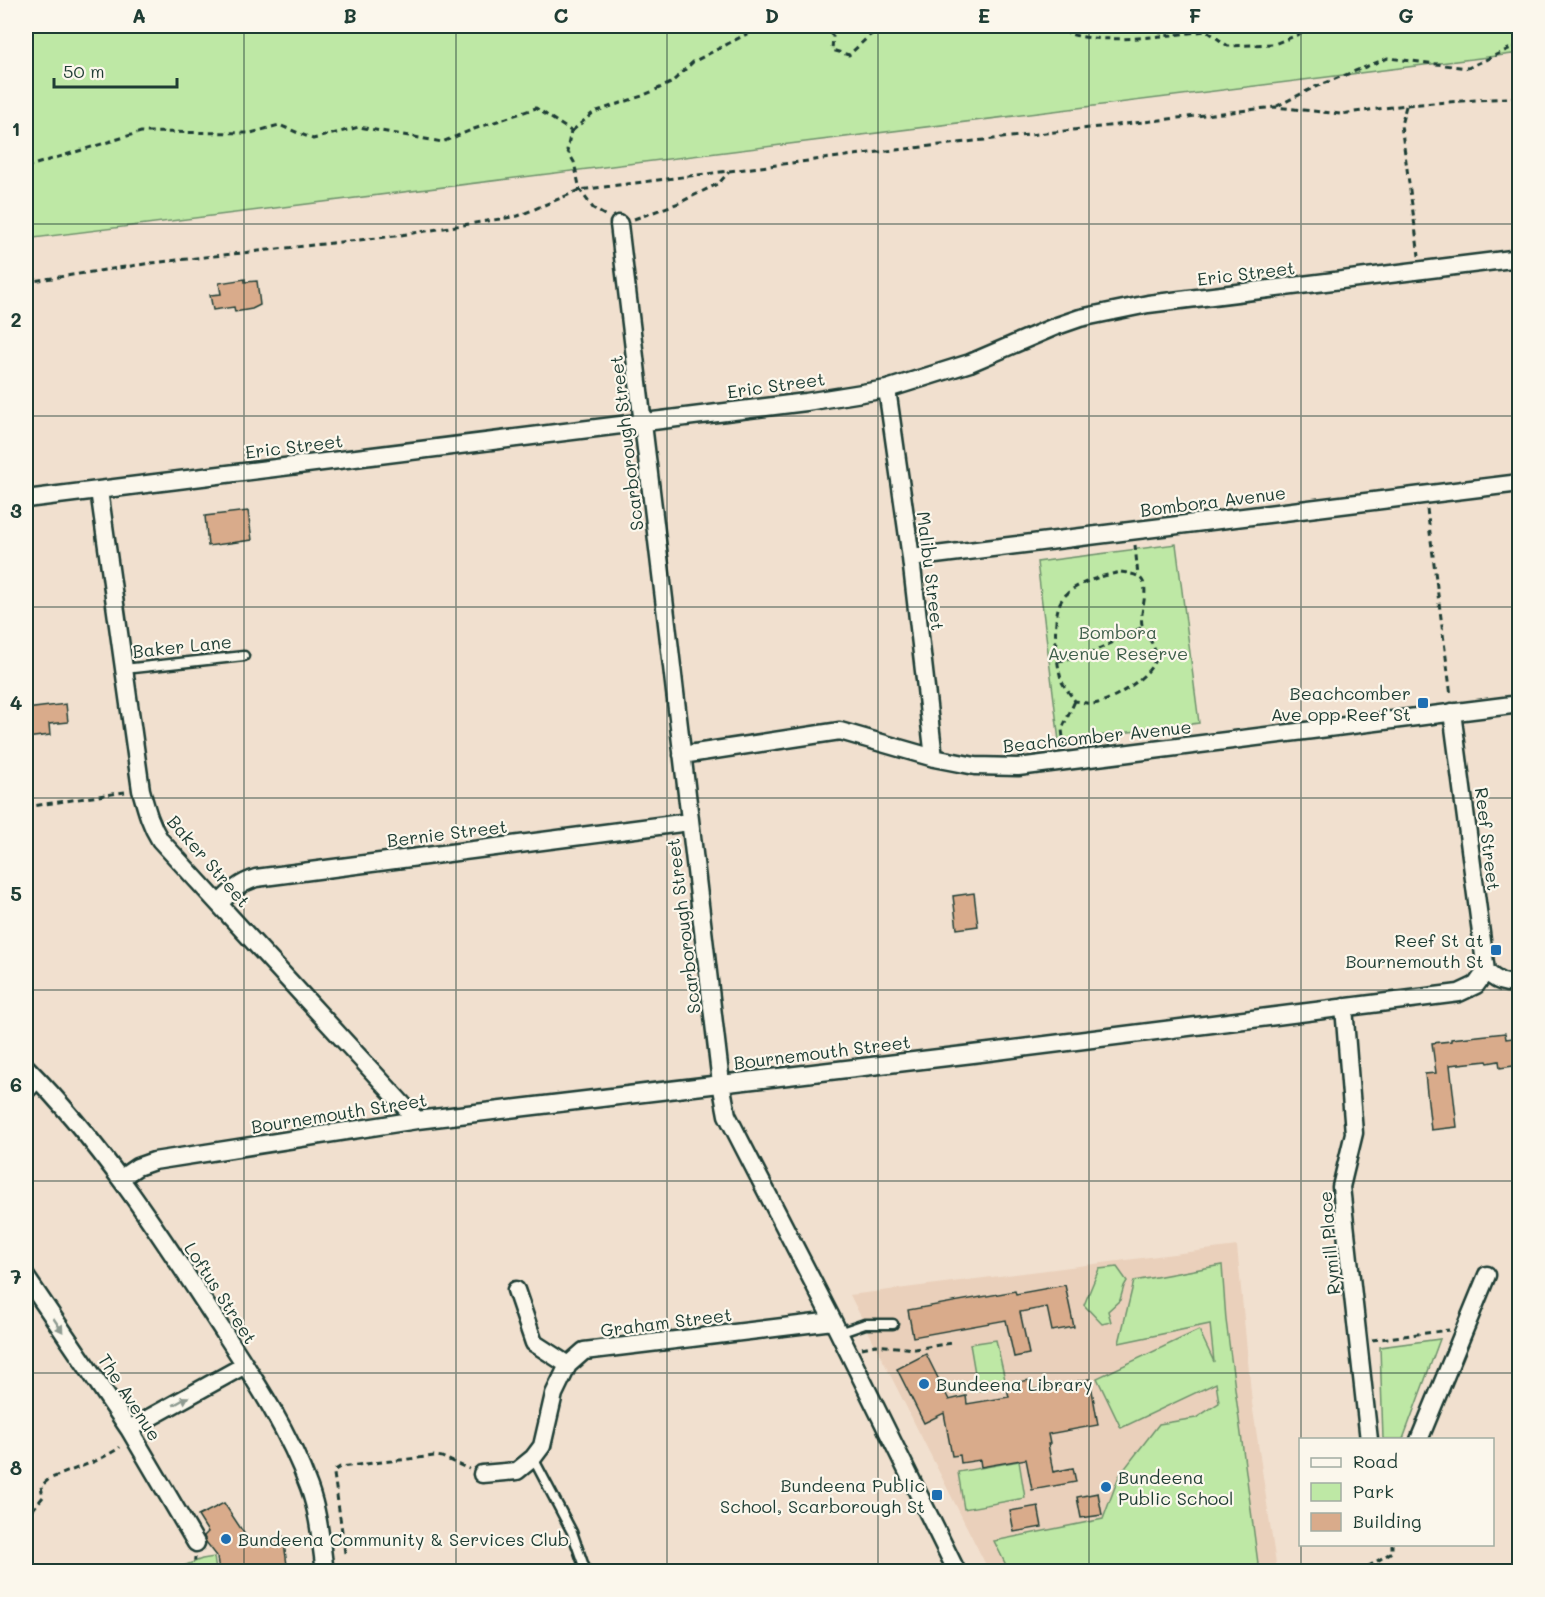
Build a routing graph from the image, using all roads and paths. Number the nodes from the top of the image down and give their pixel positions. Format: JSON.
{"nodes":[{"id":1,"x":762,"y":26,"type":"edge"},
{"id":2,"x":822,"y":26,"type":"edge"},
{"id":3,"x":883,"y":26,"type":"edge"},
{"id":4,"x":1053,"y":26,"type":"edge"},
{"id":5,"x":1321,"y":26,"type":"edge"},
{"id":6,"x":1520,"y":47,"type":"edge"},
{"id":7,"x":1520,"y":97,"type":"edge"},
{"id":8,"x":1406,"y":105,"type":"junction"},
{"id":9,"x":1275,"y":107,"type":"junction"},
{"id":10,"x":571,"y":131,"type":"junction"},
{"id":11,"x":26,"y":167,"type":"edge"},
{"id":12,"x":729,"y":171,"type":"junction"},
{"id":13,"x":580,"y":190,"type":"junction"},
{"id":14,"x":619,"y":224,"type":"junction"},
{"id":15,"x":1520,"y":258,"type":"edge"},
{"id":16,"x":1420,"y":270,"type":"junction"},
{"id":17,"x":26,"y":282,"type":"edge"},
{"id":18,"x":887,"y":389,"type":"junction"},
{"id":19,"x":644,"y":422,"type":"junction"},
{"id":20,"x":1520,"y":483,"type":"edge"},
{"id":21,"x":99,"y":490,"type":"junction"},
{"id":22,"x":1425,"y":495,"type":"junction"},
{"id":23,"x":26,"y":499,"type":"edge"},
{"id":24,"x":1133,"y":530,"type":"junction"},
{"id":25,"x":911,"y":558,"type":"junction"},
{"id":26,"x":1138,"y":576,"type":"junction"},
{"id":27,"x":1143,"y":626,"type":"junction"},
{"id":28,"x":244,"y":656,"type":"dead end"},
{"id":29,"x":1058,"y":661,"type":"junction"},
{"id":30,"x":124,"y":669,"type":"junction"},
{"id":31,"x":1075,"y":701,"type":"junction"},
{"id":32,"x":1520,"y":704,"type":"edge"},
{"id":33,"x":1452,"y":712,"type":"junction"},
{"id":34,"x":682,"y":755,"type":"junction"},
{"id":35,"x":934,"y":758,"type":"junction"},
{"id":36,"x":1066,"y":762,"type":"junction"},
{"id":37,"x":141,"y":790,"type":"junction"},
{"id":38,"x":26,"y":807,"type":"edge"},
{"id":39,"x":689,"y":822,"type":"junction"},
{"id":40,"x":219,"y":904,"type":"junction"},
{"id":41,"x":1486,"y":971,"type":"junction"},
{"id":42,"x":1520,"y":983,"type":"edge"},
{"id":43,"x":1344,"y":1007,"type":"junction"},
{"id":44,"x":30,"y":1079,"type":"edge"},
{"id":45,"x":722,"y":1083,"type":"junction"},
{"id":46,"x":417,"y":1119,"type":"junction"},
{"id":47,"x":121,"y":1178,"type":"junction"},
{"id":48,"x":1487,"y":1275,"type":"dead end"},
{"id":49,"x":26,"y":1277,"type":"edge"},
{"id":50,"x":516,"y":1290,"type":"dead end"},
{"id":51,"x":893,"y":1324,"type":"dead end"},
{"id":52,"x":836,"y":1327,"type":"junction"},
{"id":53,"x":1466,"y":1327,"type":"junction"},
{"id":54,"x":1358,"y":1342,"type":"junction"},
{"id":55,"x":952,"y":1343,"type":"dead end"},
{"id":56,"x":860,"y":1348,"type":"dead end"},
{"id":57,"x":245,"y":1365,"type":"junction"},
{"id":58,"x":568,"y":1365,"type":"junction"},
{"id":59,"x":129,"y":1429,"type":"junction"},
{"id":60,"x":1369,"y":1438,"type":"edge"},
{"id":61,"x":1420,"y":1438,"type":"edge"},
{"id":62,"x":533,"y":1458,"type":"junction"},
{"id":63,"x":482,"y":1474,"type":"joint"},
{"id":64,"x":26,"y":1518,"type":"edge"},
{"id":65,"x":196,"y":1543,"type":"dead end"},
{"id":66,"x":1392,"y":1546,"type":"edge"},
{"id":67,"x":345,"y":1553,"type":"dead end"},
{"id":68,"x":325,"y":1572,"type":"edge"},
{"id":69,"x":586,"y":1572,"type":"edge"},
{"id":70,"x":957,"y":1572,"type":"edge"},
{"id":71,"x":1359,"y":1572,"type":"edge"}],
"edges":[{"from":1,"to":10,"type":"path"},
{"from":2,"to":3,"type":"path"},
{"from":4,"to":5,"type":"path"},
{"from":6,"to":9,"type":"path"},
{"from":7,"to":8,"type":"path"},
{"from":8,"to":9,"type":"path"},
{"from":8,"to":16,"type":"path"},
{"from":9,"to":12,"type":"path"},
{"from":10,"to":11,"type":"path"},
{"from":10,"to":13,"type":"path"},
{"from":12,"to":13,"type":"path"},
{"from":12,"to":14,"type":"path"},
{"from":13,"to":14,"type":"path"},
{"from":13,"to":17,"type":"path"},
{"from":14,"to":19,"type":"street","name":"Scarborough Street"},
{"from":15,"to":16,"type":"street","name":"Eric Street"},
{"from":16,"to":18,"type":"street","name":"Eric Street"},
{"from":18,"to":19,"type":"street","name":"Eric Street"},
{"from":18,"to":25,"type":"street","name":"Malibu Street"},
{"from":19,"to":21,"type":"street","name":"Eric Street"},
{"from":19,"to":34,"type":"street","name":"Scarborough Street"},
{"from":20,"to":22,"type":"street","name":"Bombora Avenue"},
{"from":21,"to":23,"type":"street","name":"Eric Street"},
{"from":21,"to":30,"type":"street","name":"Baker Street"},
{"from":22,"to":24,"type":"street","name":"Bombora Avenue"},
{"from":22,"to":33,"type":"path"},
{"from":24,"to":25,"type":"street","name":"Bombora Avenue"},
{"from":24,"to":26,"type":"path"},
{"from":25,"to":35,"type":"street","name":"Malibu Street"},
{"from":26,"to":27,"type":"path"},
{"from":26,"to":29,"type":"path"},
{"from":27,"to":29,"type":"path"},
{"from":27,"to":31,"type":"path"},
{"from":28,"to":30,"type":"lane","name":"Baker Lane"},
{"from":29,"to":31,"type":"path"},
{"from":30,"to":37,"type":"street","name":"Baker Street"},
{"from":31,"to":36,"type":"path"},
{"from":32,"to":33,"type":"street","name":"Beachcomber Avenue"},
{"from":33,"to":36,"type":"street","name":"Beachcomber Avenue"},
{"from":33,"to":41,"type":"street","name":"Reef Street"},
{"from":34,"to":35,"type":"street","name":"Beachcomber Avenue"},
{"from":34,"to":39,"type":"street","name":"Scarborough Street"},
{"from":35,"to":36,"type":"street","name":"Beachcomber Avenue"},
{"from":37,"to":38,"type":"path"},
{"from":37,"to":40,"type":"street","name":"Baker Street"},
{"from":39,"to":40,"type":"street","name":"Bernie Street"},
{"from":39,"to":45,"type":"street","name":"Scarborough Street"},
{"from":40,"to":46,"type":"street","name":"Baker Street"},
{"from":41,"to":42,"type":"street"},
{"from":41,"to":43,"type":"street","name":"Bournemouth Street"},
{"from":43,"to":45,"type":"street","name":"Bournemouth Street"},
{"from":43,"to":54,"type":"street","name":"Rymill Place"},
{"from":44,"to":47,"type":"street","name":"Loftus Street"},
{"from":45,"to":46,"type":"street","name":"Bournemouth Street"},
{"from":45,"to":52,"type":"street","name":"Scarborough Street"},
{"from":46,"to":47,"type":"street","name":"Bournemouth Street"},
{"from":47,"to":57,"type":"street","name":"Loftus Street"},
{"from":48,"to":53,"type":"street"},
{"from":49,"to":59,"type":"street","name":"The Avenue","one_way":true},
{"from":50,"to":58,"type":"street"},
{"from":51,"to":52,"type":"lane"},
{"from":52,"to":58,"type":"street","name":"Graham Street"},
{"from":52,"to":70,"type":"street","name":"Scarborough Street"},
{"from":53,"to":54,"type":"path"},
{"from":53,"to":61,"type":"street"},
{"from":54,"to":60,"type":"street","name":"Rymill Place"},
{"from":55,"to":56,"type":"path"},
{"from":59,"to":57,"type":"street","one_way":true},
{"from":57,"to":68,"type":"street","name":"Loftus Street"},
{"from":58,"to":62,"type":"street"},
{"from":59,"to":64,"type":"path"},
{"from":59,"to":65,"type":"street","name":"The Avenue"},
{"from":62,"to":63,"type":"street"},
{"from":62,"to":69,"type":"lane"},
{"from":63,"to":67,"type":"path"},
{"from":66,"to":71,"type":"path"}]}
